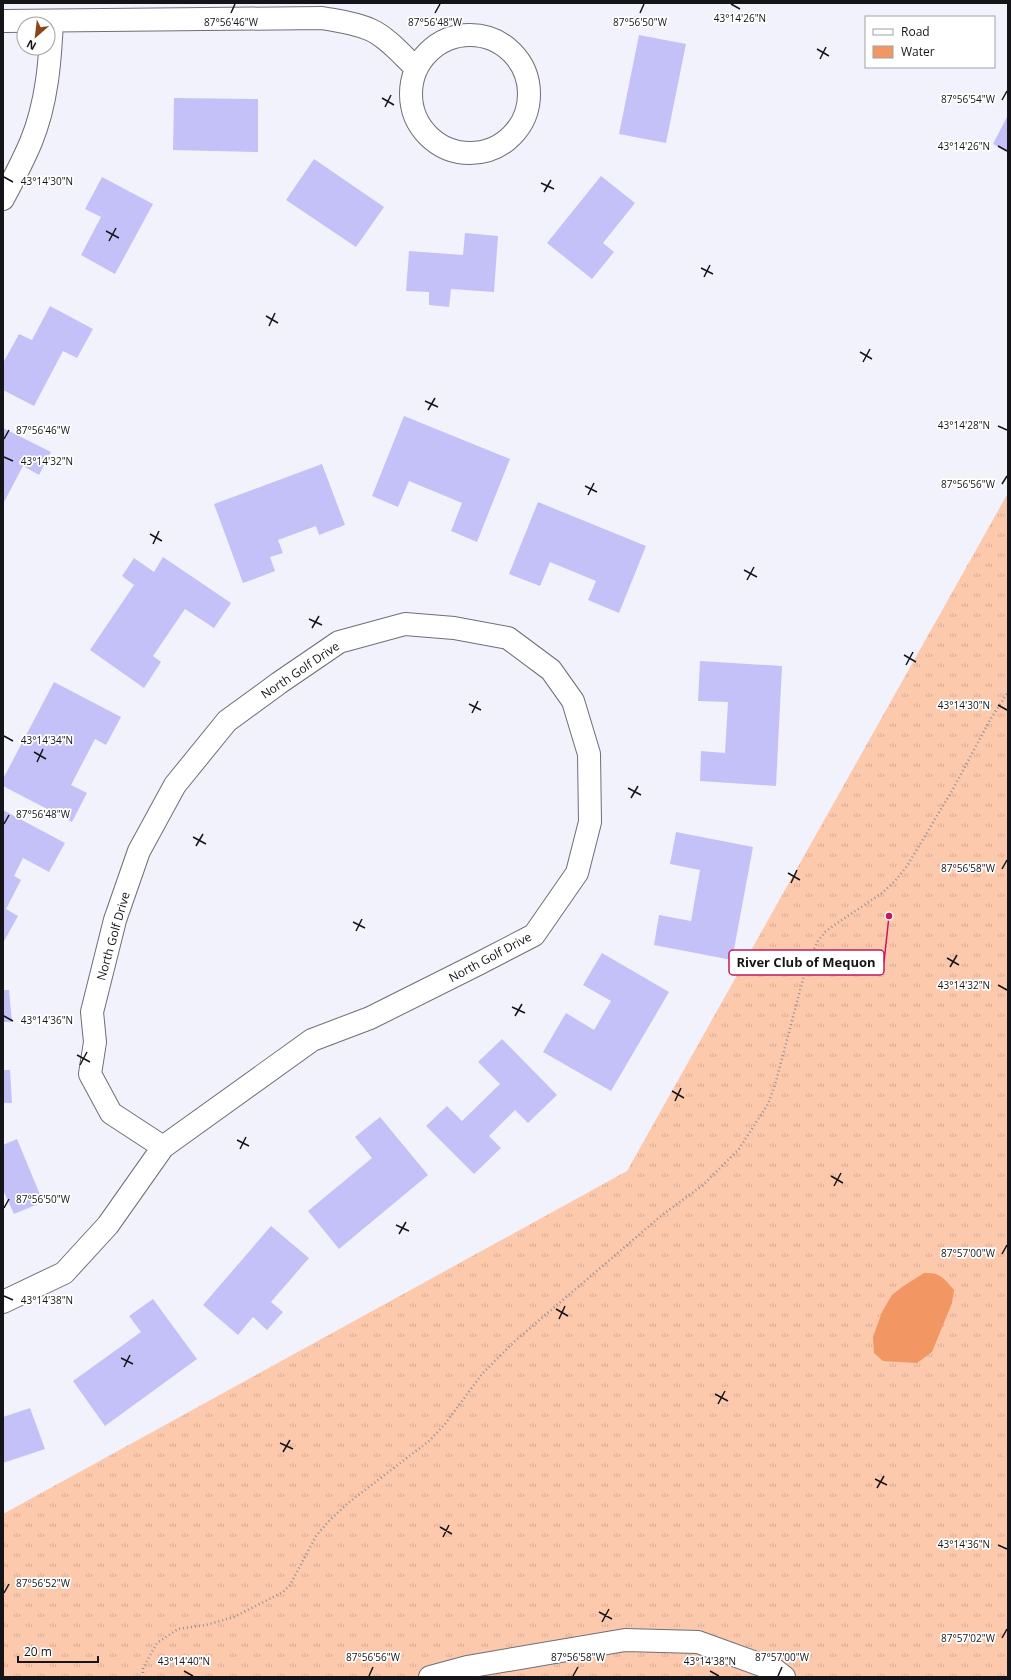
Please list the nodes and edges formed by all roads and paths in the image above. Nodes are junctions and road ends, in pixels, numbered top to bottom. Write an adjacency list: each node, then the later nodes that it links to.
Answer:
1 (3, 21): 2 (street)
2 (16, 21)
3 (56, 21): 5 (street)
4 (50, 56): 6 (street)
5 (416, 68): 5 (street)
6 (3, 199)
7 (1008, 692): 10 (path)
8 (163, 1147): 8 (street, North Golf Drive); 9 (street, North Golf Drive)
9 (3, 1302)
10 (143, 1677)
11 (430, 1677): 12 (street)
12 (784, 1677)

